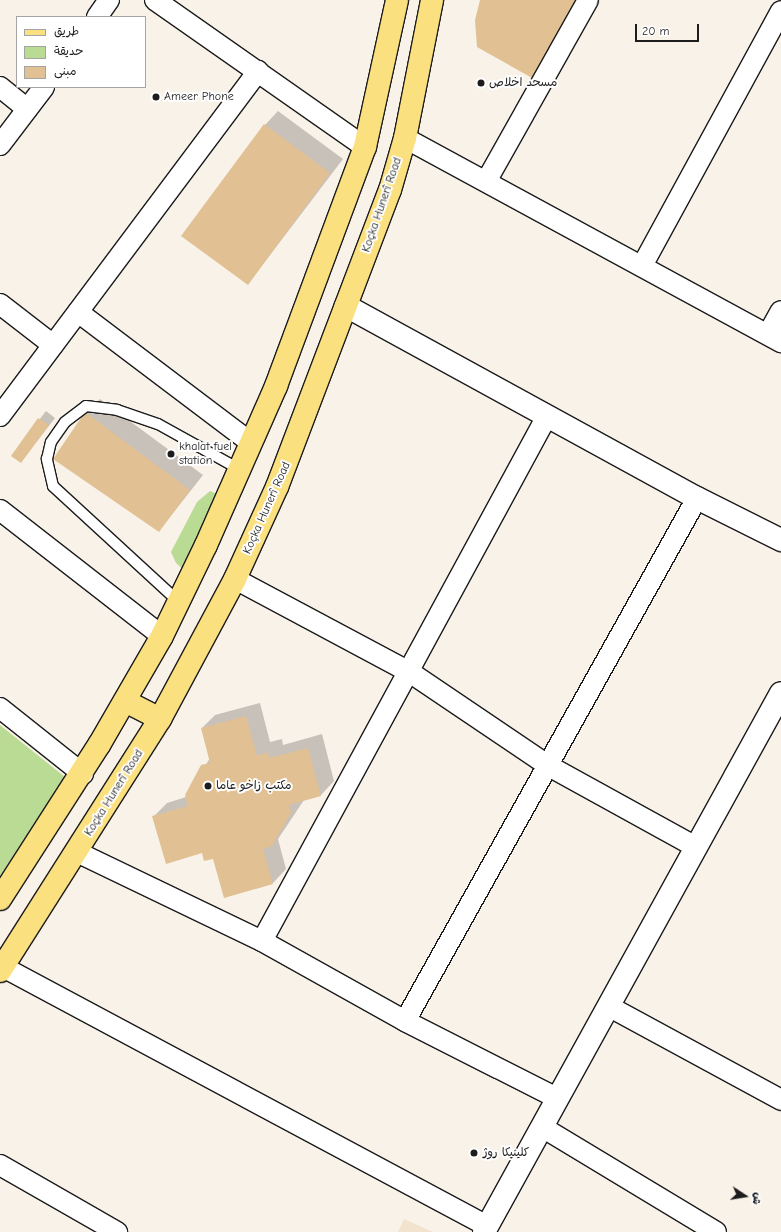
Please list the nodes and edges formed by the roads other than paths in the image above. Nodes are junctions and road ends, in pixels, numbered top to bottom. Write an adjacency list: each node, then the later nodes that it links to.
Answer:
1 (110, 0): 7 (street)
2 (155, 0): 8 (street)
3 (397, 0): 14 (main road)
4 (432, 0): 12 (main road, Koçka Hunerî Road)
5 (588, 0): 15 (street)
6 (781, 11): 16 (street)
7 (98, 16)
8 (258, 72): 14 (street); 20 (street)
9 (0, 87): 11 (street)
10 (43, 88): 11 (street)
11 (27, 110): 13 (street)
12 (405, 138): 15 (street); 18 (main road, Koçka Hunerî Road)
13 (0, 144)
14 (365, 147): 25 (main road)
15 (487, 180): 16 (street)
16 (642, 266): 21 (street)
17 (0, 304): 22 (street)
18 (346, 306): 24 (street); 30 (main road, Koçka Hunerî Road)
19 (781, 310): 21 (street)
20 (78, 312): 22 (street); 25 (street)
21 (774, 338)
22 (53, 345): 23 (street)
23 (0, 416)
24 (547, 416): 27 (street); 33 (street)
25 (251, 443): 26 (main road)
26 (239, 469): 31 (main road); 31 (lane)
27 (697, 498): 29 (street); 38 (street)
28 (0, 510): 32 (street)
29 (781, 540)
30 (235, 579): 33 (street); 37 (main road, Koçka Hunerî Road)
31 (179, 602): 32 (main road)
32 (162, 636): 35 (main road)
33 (410, 673): 38 (street); 43 (street)
34 (781, 693): 40 (street)
35 (125, 700): 37 (main road); 39 (main road)
36 (0, 708): 39 (street)
37 (160, 719): 41 (main road, Koçka Hunerî Road)
38 (549, 766): 40 (street); 46 (street)
39 (83, 774): 42 (main road)
40 (694, 846): 45 (street)
41 (77, 852): 43 (street); 44 (main road, Koçka Hunerî Road)
42 (0, 899)
43 (262, 941): 46 (street)
44 (1, 969): 51 (street)
45 (610, 1007): 47 (street); 48 (street)
46 (405, 1021): 48 (street)
47 (778, 1092)
48 (557, 1098): 49 (street)
49 (542, 1127): 51 (street); 52 (street)
50 (0, 1165): 53 (street)
51 (485, 1229)
52 (704, 1229)
53 (117, 1232)

